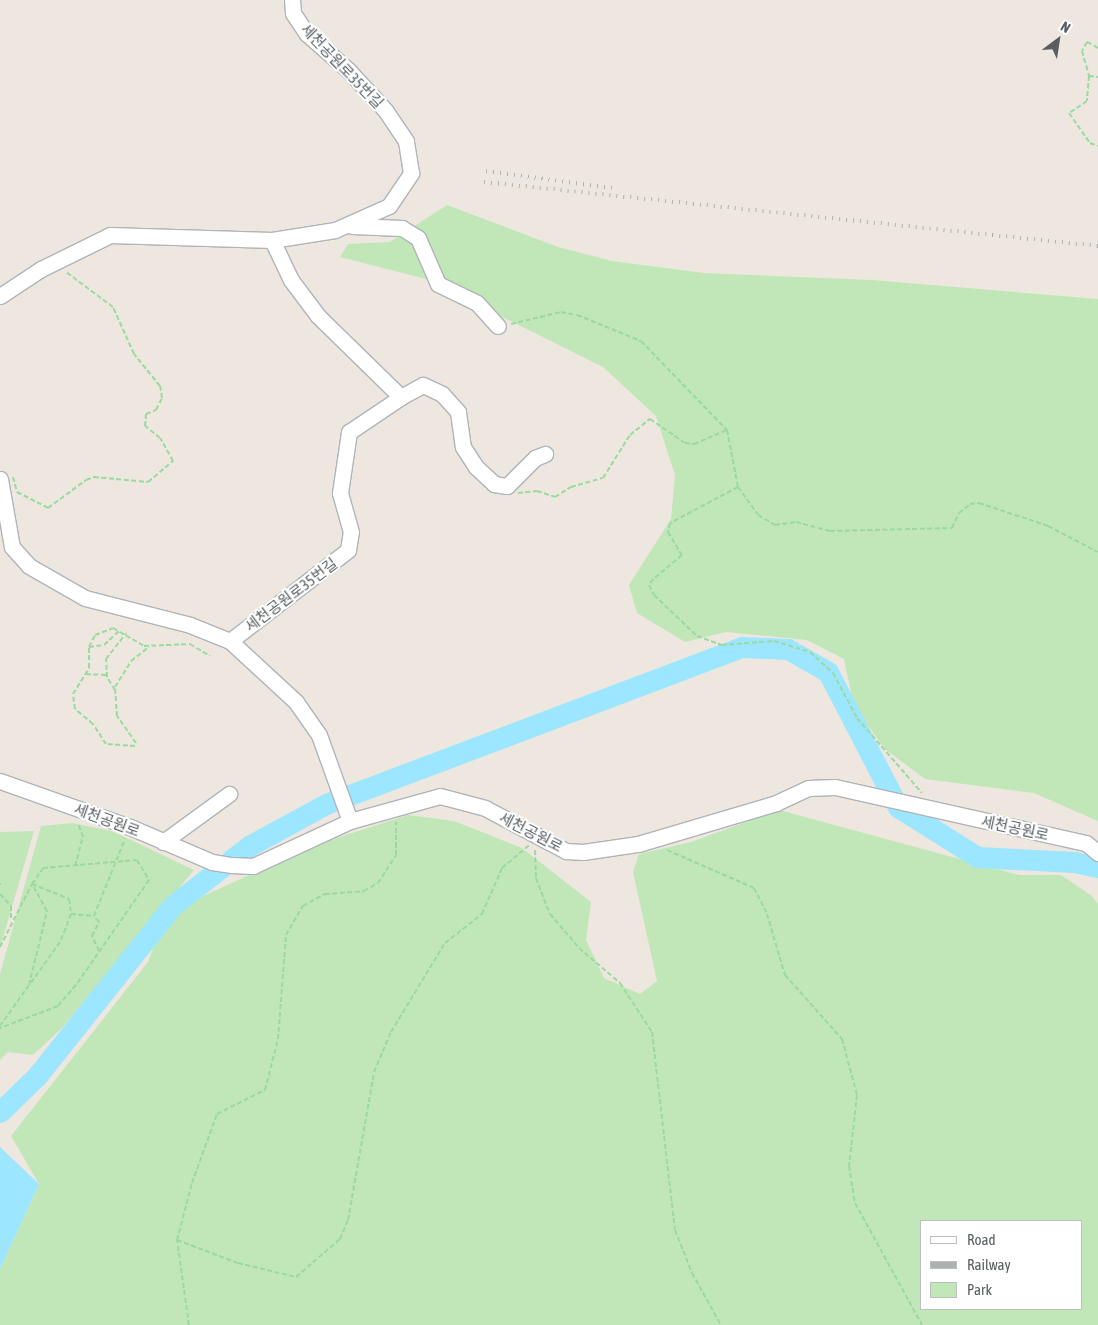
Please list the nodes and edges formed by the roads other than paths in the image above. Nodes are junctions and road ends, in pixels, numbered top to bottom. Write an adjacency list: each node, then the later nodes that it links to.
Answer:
1 (292, 0): 2 (street, 세천공원로35번길)
2 (348, 226): 3 (street, 세천공원로35번길); 5 (street)
3 (272, 240): 4 (street, 세천공원로35번길); 6 (street)
4 (0, 296)
5 (498, 326)
6 (401, 397): 7 (street, 세천공원로35번길); 9 (street, 세천공원로35번길)
7 (545, 454)
8 (4, 477): 9 (street, 세천공원로35번길)
9 (230, 641): 12 (street, 세천공원로35번길)
10 (0, 781): 13 (street, 세천공원로)
11 (229, 794): 13 (street)
12 (349, 817): 13 (street, 세천공원로); 14 (street, 세천공원로)
13 (163, 842)
14 (1098, 852)

